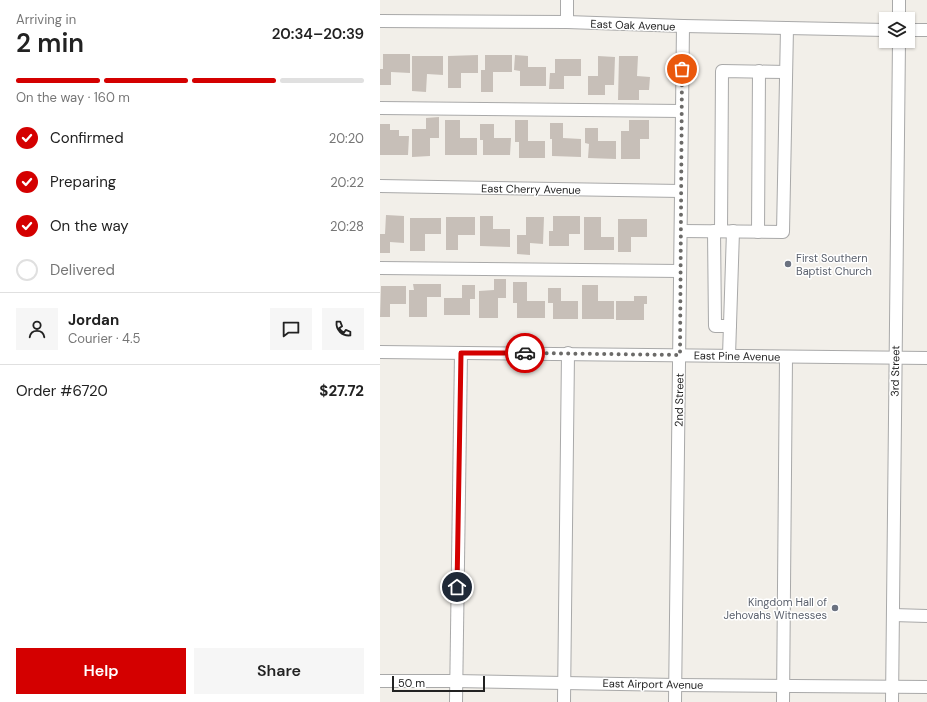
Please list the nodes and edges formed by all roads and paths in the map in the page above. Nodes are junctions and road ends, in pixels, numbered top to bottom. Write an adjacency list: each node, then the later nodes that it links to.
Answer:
1 (567, 0): 5 (street)
2 (899, 0): 3 (street)
3 (899, 12)
4 (380, 21): 5 (street, East Oak Avenue)
5 (567, 22): 6 (street, East Oak Avenue)
6 (683, 26): 7 (street, East Oak Avenue); 15 (street, 2nd Street)
7 (787, 28): 8 (street, East Oak Avenue); 13 (street)
8 (879, 30)
9 (915, 30): 10 (street)
10 (927, 30)
11 (898, 48): 31 (street, 3rd Street)
12 (760, 72): 13 (street); 19 (street); 21 (street)
13 (786, 72): 21 (street)
14 (380, 108): 15 (street)
15 (682, 111): 17 (street, 2nd Street)
16 (380, 186): 17 (street, East Cherry Avenue)
17 (681, 191): 18 (street, 2nd Street)
18 (681, 231): 19 (street); 23 (street, 2nd Street)
19 (717, 231): 20 (street); 24 (street)
20 (733, 231): 21 (street); 24 (street)
21 (758, 232)
22 (380, 268): 23 (street)
23 (680, 271): 28 (street, 2nd Street)
24 (730, 326): 29 (street)
25 (380, 352): 26 (street, East Pine Avenue)
26 (461, 353): 27 (street, East Pine Avenue); 36 (street)
27 (568, 353): 28 (street, East Pine Avenue); 37 (street)
28 (680, 355): 29 (street, East Pine Avenue); 38 (street, 2nd Street)
29 (729, 356): 30 (street, East Pine Avenue)
30 (786, 357): 31 (street, East Pine Avenue); 39 (street)
31 (895, 358): 32 (street, East Pine Avenue); 33 (street, 3rd Street)
32 (927, 358)
33 (892, 615): 34 (street); 40 (street, 3rd Street)
34 (927, 616)
35 (380, 681): 36 (street, East Airport Avenue)
36 (456, 681): 37 (street, East Airport Avenue); 42 (street)
37 (564, 682): 38 (street, East Airport Avenue); 43 (street)
38 (676, 685): 39 (street, East Airport Avenue); 44 (street, 2nd Street)
39 (783, 685): 40 (street, East Airport Avenue); 45 (street)
40 (892, 687): 41 (street, East Airport Avenue); 46 (street, 3rd Street)
41 (927, 687)
42 (456, 702)
43 (564, 702)
44 (676, 702)
45 (783, 702)
46 (892, 702)

